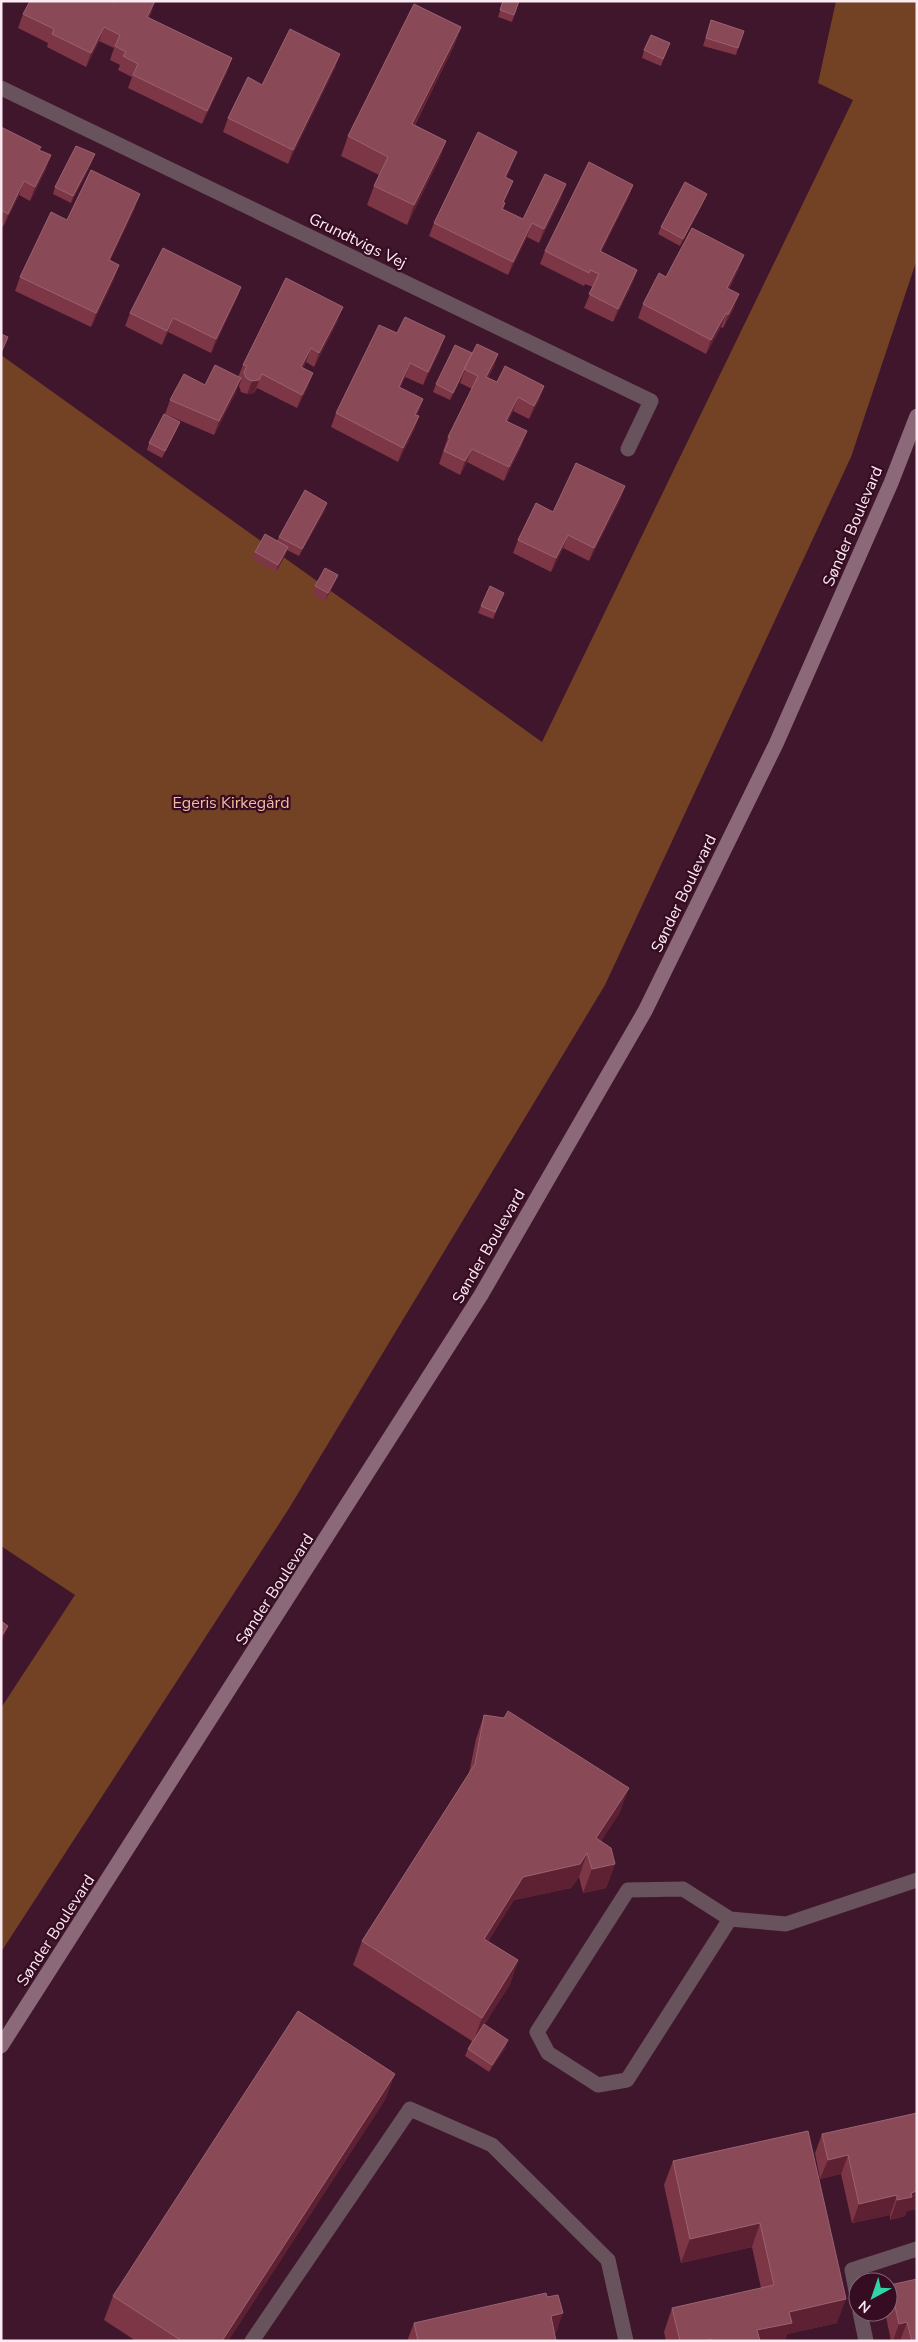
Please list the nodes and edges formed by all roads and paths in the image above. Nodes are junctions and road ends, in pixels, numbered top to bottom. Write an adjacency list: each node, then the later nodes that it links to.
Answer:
1 (1, 88): 3 (street, Grundtvigs Vej)
2 (917, 416): 6 (street, Sønder Boulevard)
3 (628, 449)
4 (917, 1880): 5 (street)
5 (730, 1919): 5 (street)
6 (1, 2046)
7 (917, 2249): 8 (street)
8 (852, 2272)
9 (862, 2322): 12 (street)
10 (252, 2341): 11 (street)
11 (626, 2341)
12 (866, 2341)

